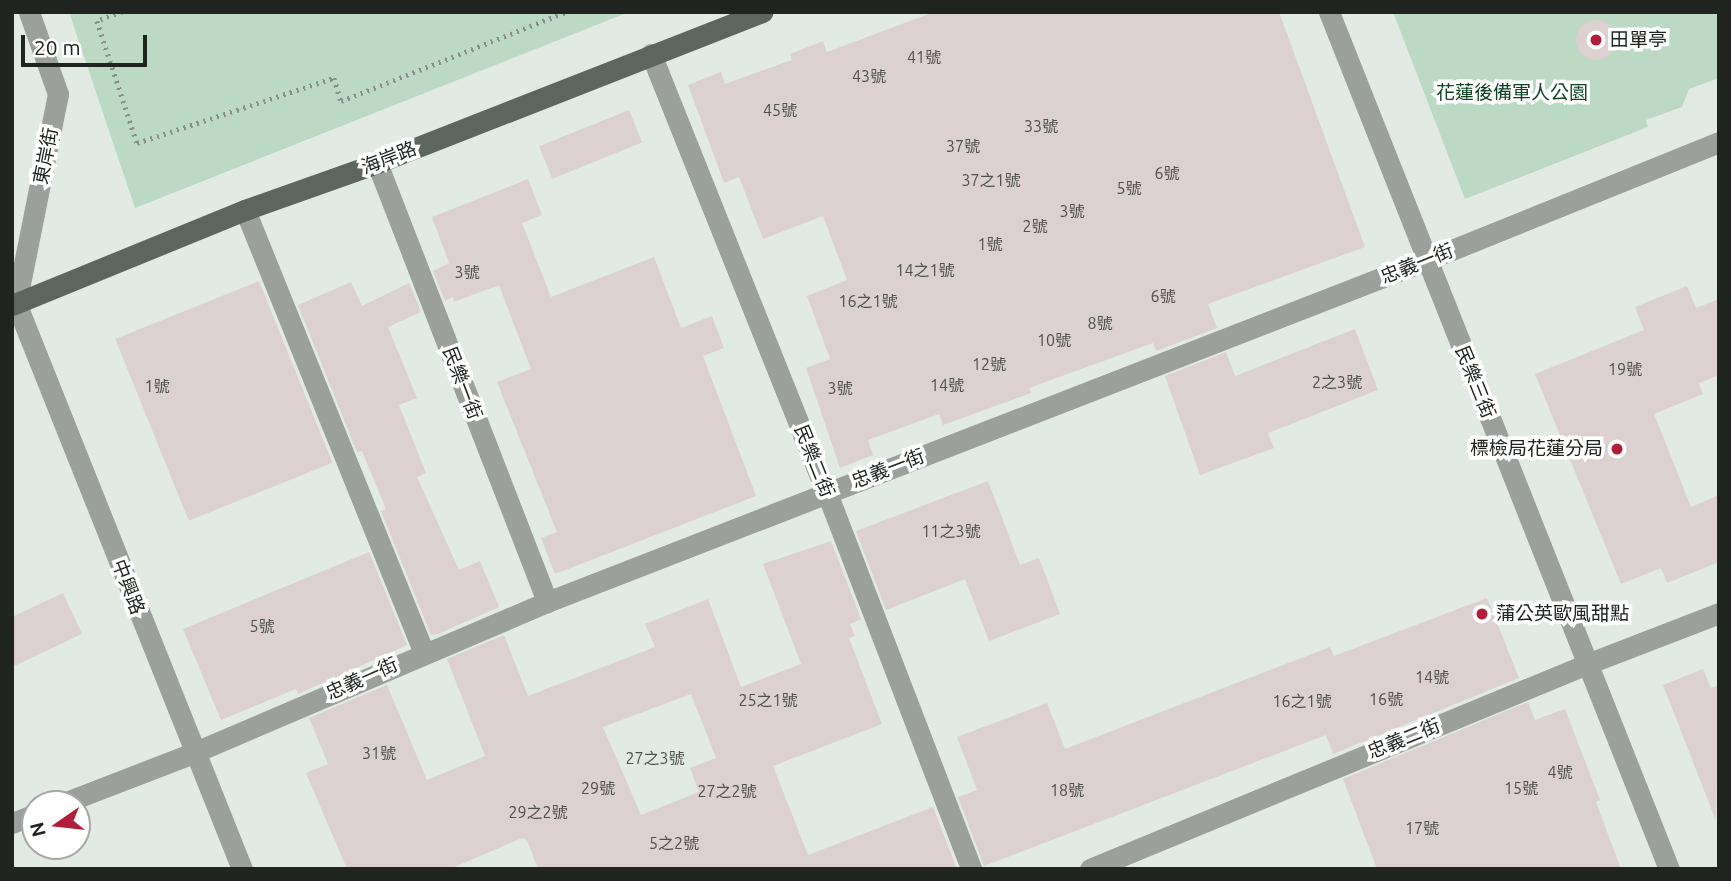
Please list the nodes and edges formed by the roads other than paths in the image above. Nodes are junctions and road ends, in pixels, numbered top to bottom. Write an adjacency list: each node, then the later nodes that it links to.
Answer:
1 (29, 12): 9 (street, 東岸街)
2 (762, 12): 4 (main road, 海岸路)
3 (1329, 12): 8 (street, 民樂三街)
4 (651, 54): 6 (main road, 海岸路); 10 (street, 民樂二街)
5 (1719, 142): 8 (street, 忠義一街)
6 (377, 163): 7 (main road, 海岸路); 11 (street, 民樂一街)
7 (245, 210): 9 (main road, 海岸路); 13 (street)
8 (1427, 260): 10 (street, 忠義一街); 14 (street, 民樂三街)
9 (14, 301): 15 (street, 中興路)
10 (827, 493): 11 (street, 忠義一街); 18 (street, 民樂二街)
11 (547, 602): 13 (street, 忠義一街)
12 (1719, 613): 14 (street, 忠義二街)
13 (424, 652): 15 (street, 忠義一街)
14 (1587, 664): 19 (street, 忠義二街); 20 (street, 民樂三街)
15 (193, 753): 16 (street, 忠義一街); 17 (street, 中興路)
16 (91, 792)
17 (242, 869)
18 (971, 869)
19 (1090, 869)
20 (1669, 869)

